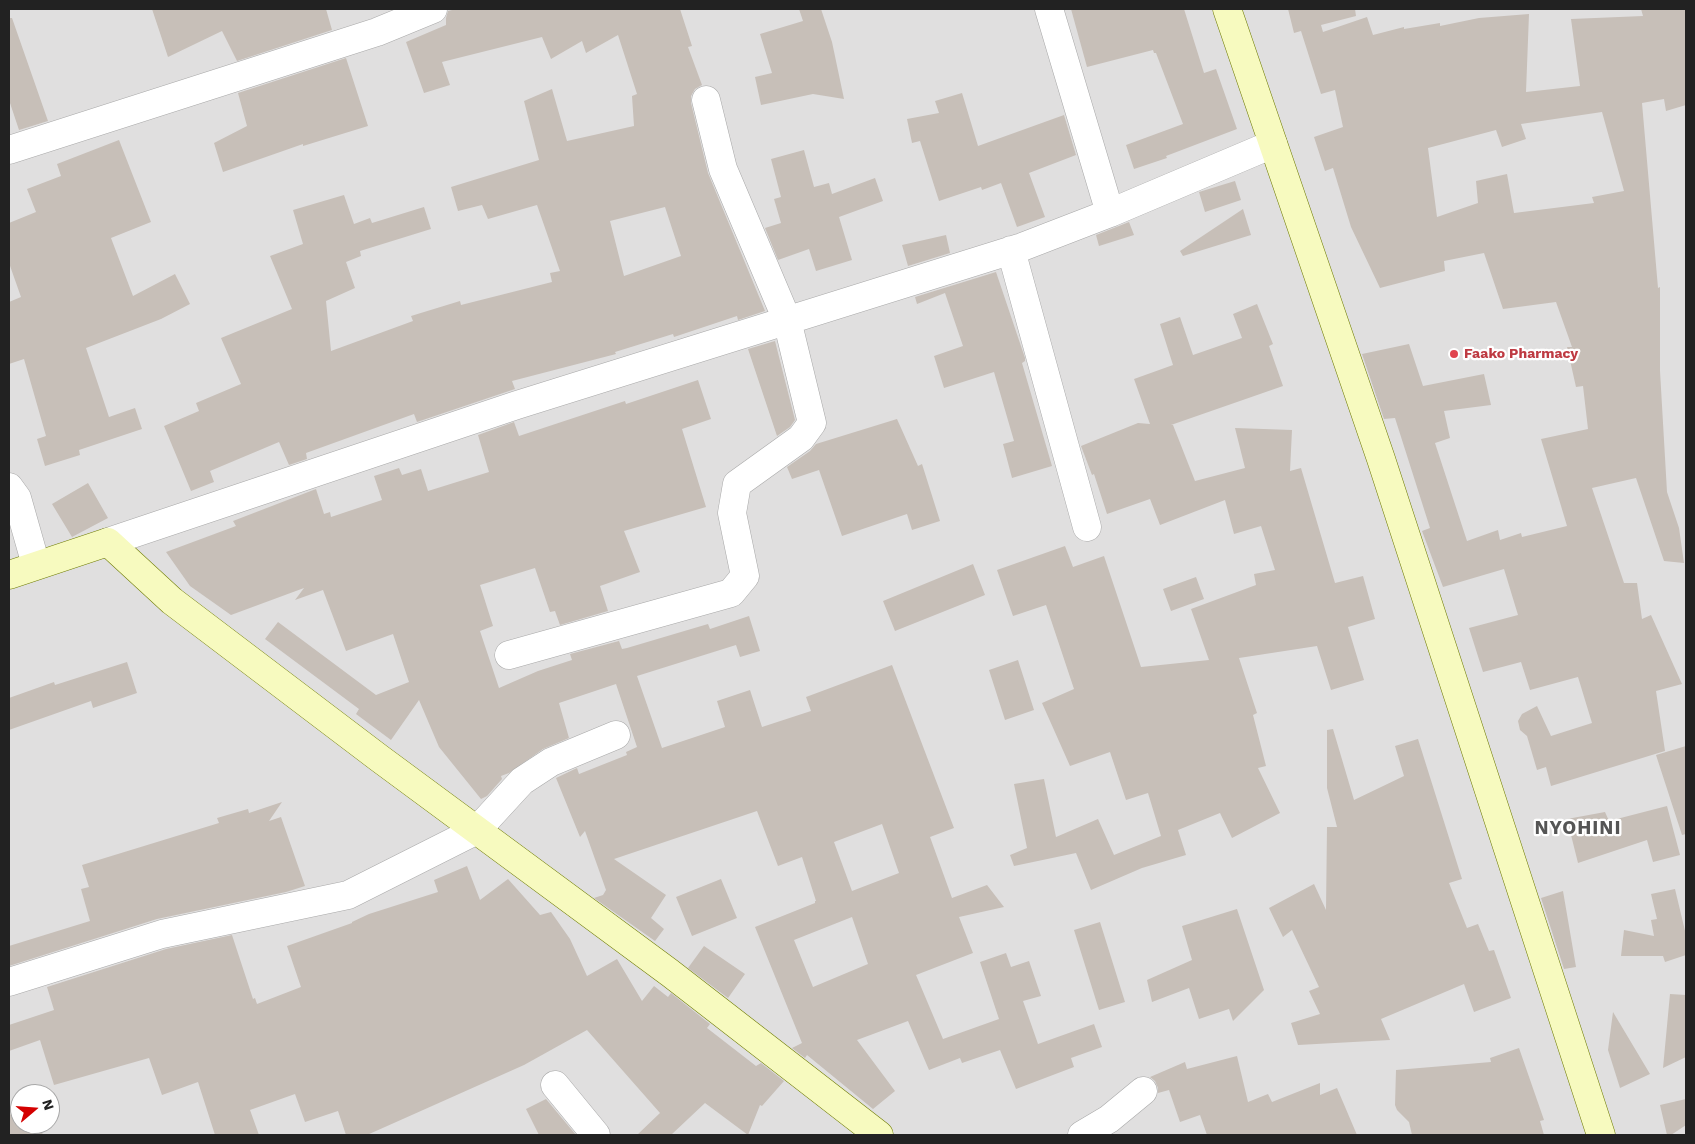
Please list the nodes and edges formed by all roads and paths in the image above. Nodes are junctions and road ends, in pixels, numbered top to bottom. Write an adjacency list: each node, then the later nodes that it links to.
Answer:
1 (433, 9): 6 (street)
2 (1049, 9): 7 (street)
3 (1227, 9): 5 (main road)
4 (706, 100): 9 (street)
5 (1273, 144): 7 (street); 24 (main road)
6 (9, 150)
7 (1110, 213): 8 (street)
8 (1011, 250): 9 (street); 11 (street)
9 (786, 320): 12 (street); 15 (street)
10 (9, 487): 13 (street)
11 (1087, 527)
12 (108, 542): 13 (main road); 17 (main road)
13 (36, 565): 14 (main road)
14 (9, 575)
15 (509, 655)
16 (616, 734): 17 (street)
17 (477, 830): 18 (street); 22 (main road)
18 (9, 982)
19 (555, 1085): 21 (street)
20 (1143, 1091): 23 (street)
21 (596, 1135)
22 (878, 1135)
23 (1082, 1135)
24 (1601, 1135)

